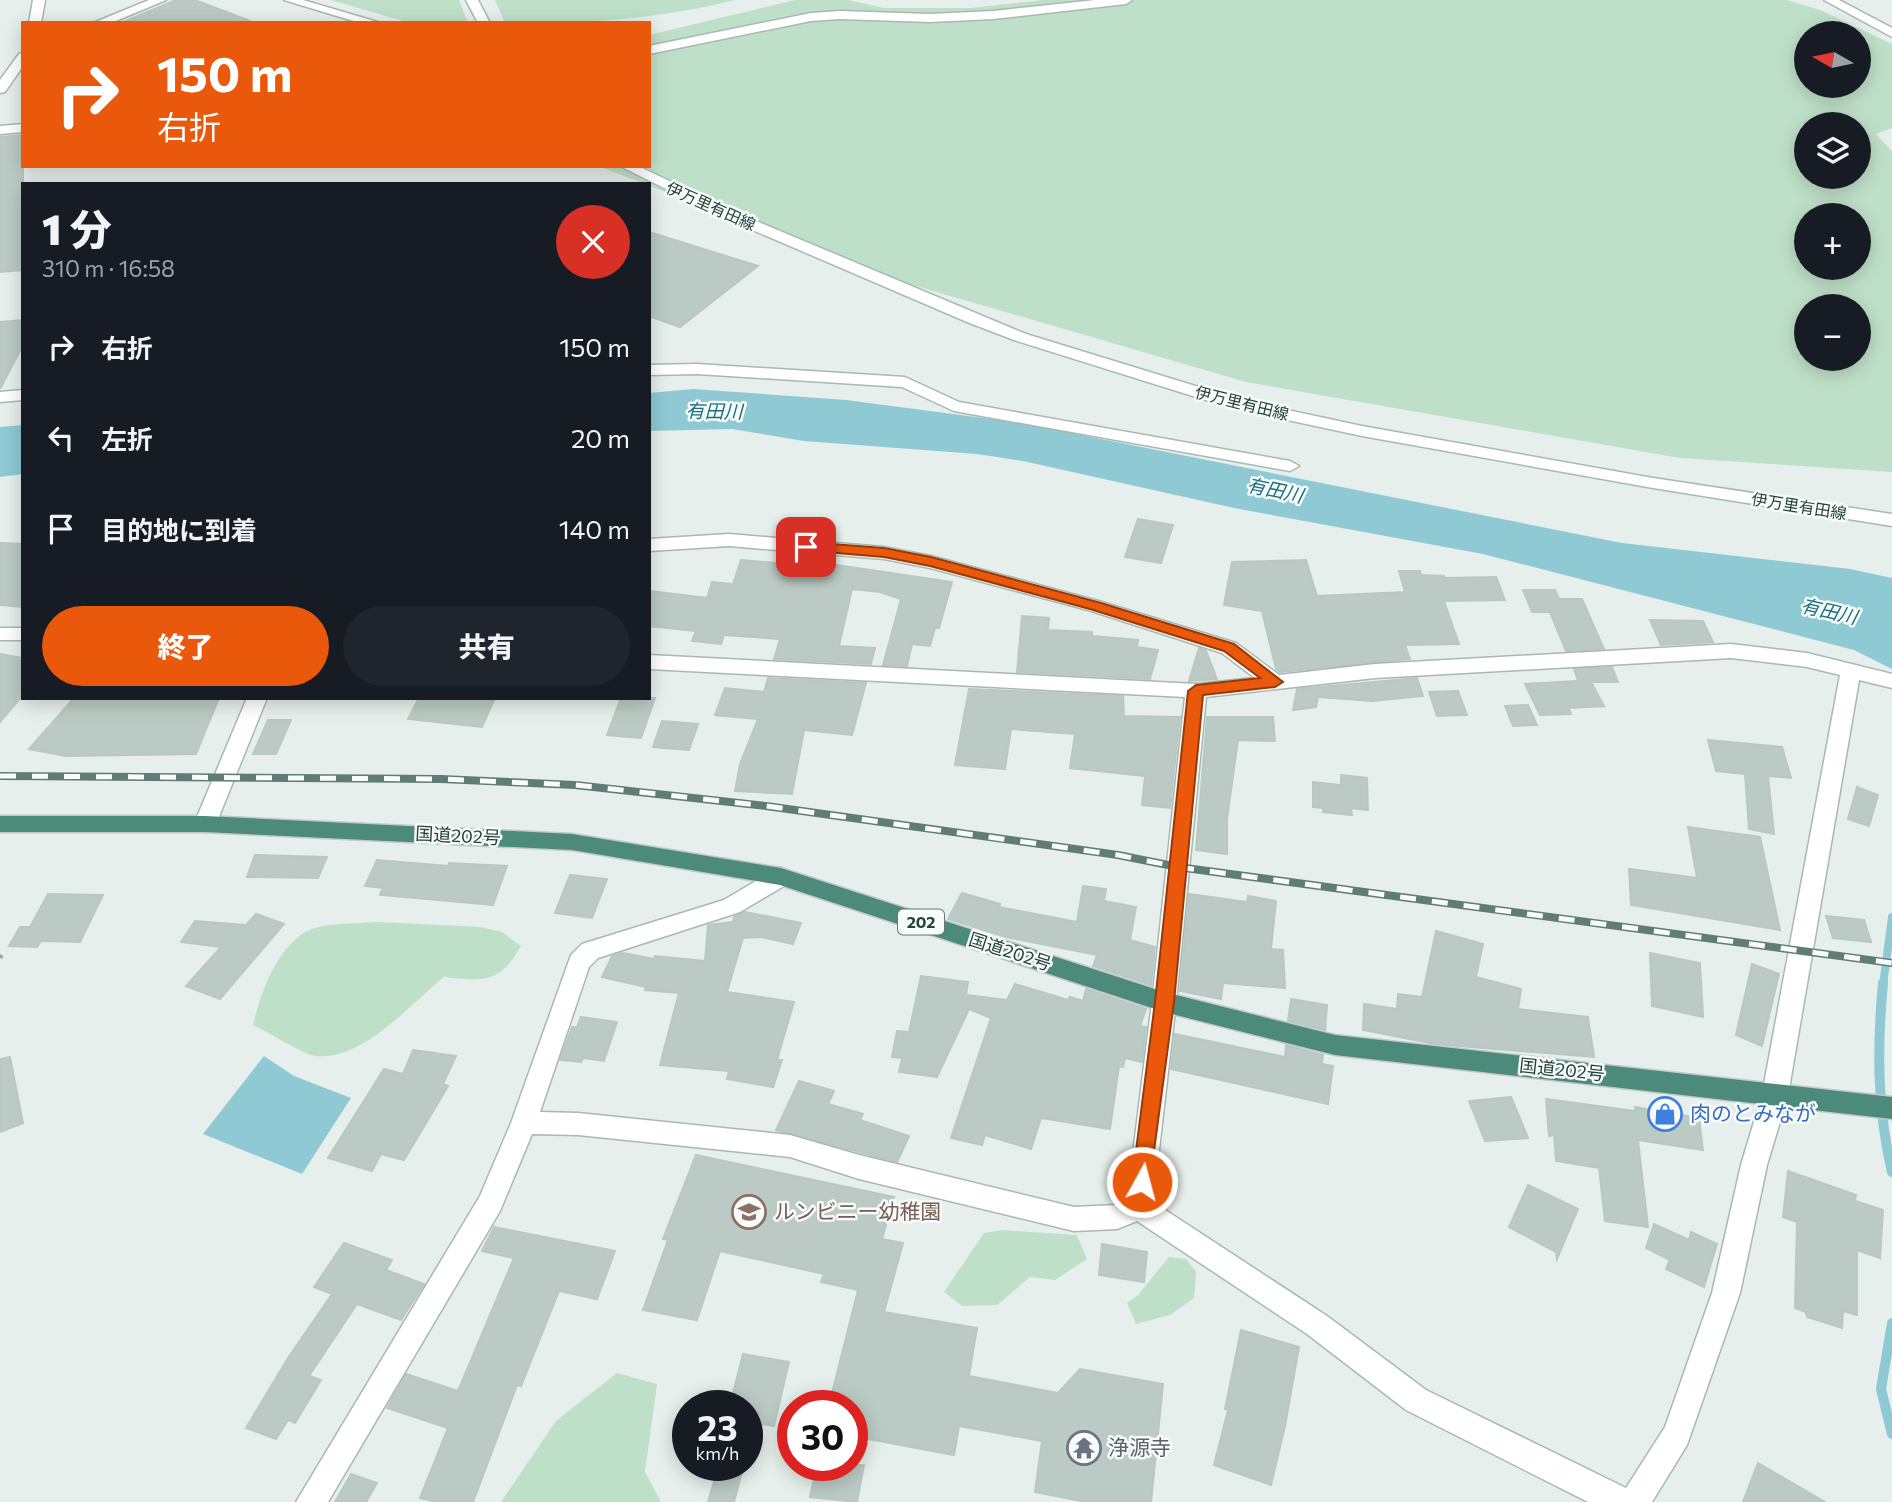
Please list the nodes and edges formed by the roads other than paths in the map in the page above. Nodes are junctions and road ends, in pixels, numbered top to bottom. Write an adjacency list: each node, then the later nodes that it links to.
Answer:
1 (39, 0): 7 (street)
2 (160, 0): 8 (street)
3 (290, 0): 9 (street)
4 (472, 0): 10 (street)
5 (1126, 0): 12 (street)
6 (1830, 0): 11 (street)
7 (35, 21)
8 (104, 21)
9 (369, 21)
10 (483, 21)
11 (1892, 33)
12 (651, 50)
13 (21, 60): 14 (street)
14 (0, 89)
15 (21, 128): 16 (street)
16 (0, 130)
17 (631, 168): 22 (street, 伊万里有田線)
18 (651, 370): 21 (street)
19 (21, 395): 20 (street)
20 (0, 397)
21 (1290, 466)
22 (1892, 520)
23 (651, 545): 27 (street)
24 (651, 662): 28 (street)
25 (1851, 669): 26 (street); 27 (street); 34 (street)
26 (1892, 681)
27 (1275, 682): 28 (street)
28 (1196, 691): 33 (street)
29 (256, 700): 31 (street)
30 (0, 824): 31 (highway, 国道202号 / 202)
31 (205, 824): 32 (highway, 国道202号 / 202)
32 (781, 877): 33 (highway, 国道202号 / 202); 36 (street)
33 (1164, 1002): 34 (highway, 国道202号 / 202); 37 (street)
34 (1775, 1095): 35 (highway, 国道202号 / 202); 40 (street)
35 (1890, 1108)
36 (524, 1123): 37 (street); 38 (street)
37 (1139, 1208): 39 (street)
38 (311, 1502)
39 (1623, 1502)
40 (1634, 1502)

